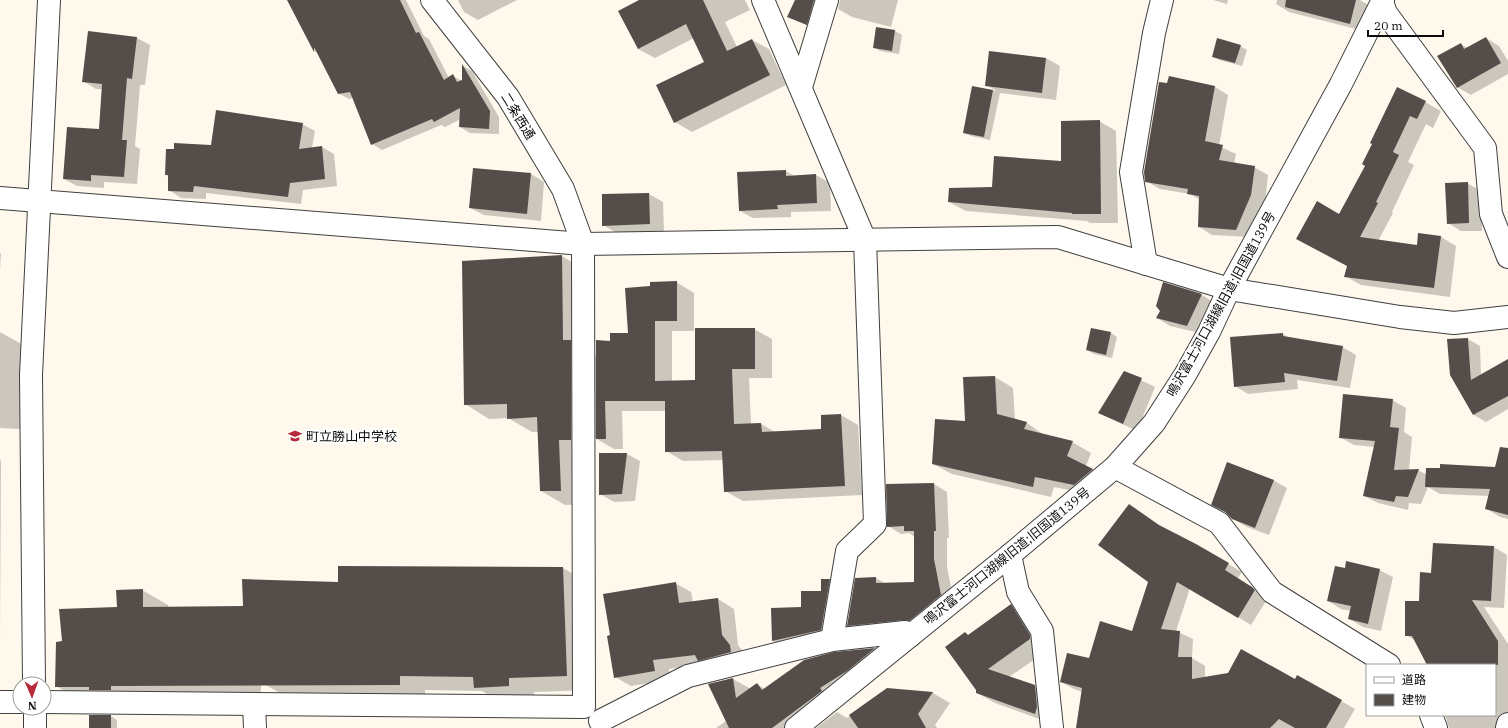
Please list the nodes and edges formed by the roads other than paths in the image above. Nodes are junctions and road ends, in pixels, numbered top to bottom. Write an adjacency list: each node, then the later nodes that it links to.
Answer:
1 (49, 0): 9 (street)
2 (432, 0): 11 (street, 二条西通)
3 (763, 0): 7 (street)
4 (827, 0): 7 (street)
5 (1162, 0): 13 (street)
6 (1383, 1): 12 (street); 14 (street, 鳴沢富士河口湖線旧道;旧国道139号)
7 (801, 87): 10 (street)
8 (0, 198): 9 (street)
9 (40, 200): 11 (street); 21 (street)
10 (865, 240): 11 (street); 13 (street); 19 (street)
11 (583, 244): 28 (street, 二条西通)
12 (1508, 257)
13 (1146, 264): 14 (street)
14 (1229, 289): 15 (street); 16 (street, 鳴沢富士河口湖線旧道;旧国道139号)
15 (1508, 317)
16 (1115, 467): 17 (street, 鳴沢富士河口湖線旧道;旧国道139号); 20 (street)
17 (1010, 555): 18 (street, 鳴沢富士河口湖線旧道;旧国道139号); 33 (street)
18 (910, 636): 19 (street); 32 (street, 鳴沢富士河口湖線旧道;旧国道139号)
19 (832, 640): 28 (street)
20 (1388, 664)
21 (34, 676)
22 (0, 702): 23 (street)
23 (12, 702)
24 (52, 702): 25 (street)
25 (254, 704): 28 (street); 31 (street)
26 (34, 716): 30 (street)
27 (1431, 716): 34 (street)
28 (597, 719)
29 (1508, 724): 35 (street)
30 (35, 728)
31 (255, 728)
32 (796, 728)
33 (1052, 728)
34 (1436, 728)
35 (1507, 728)

